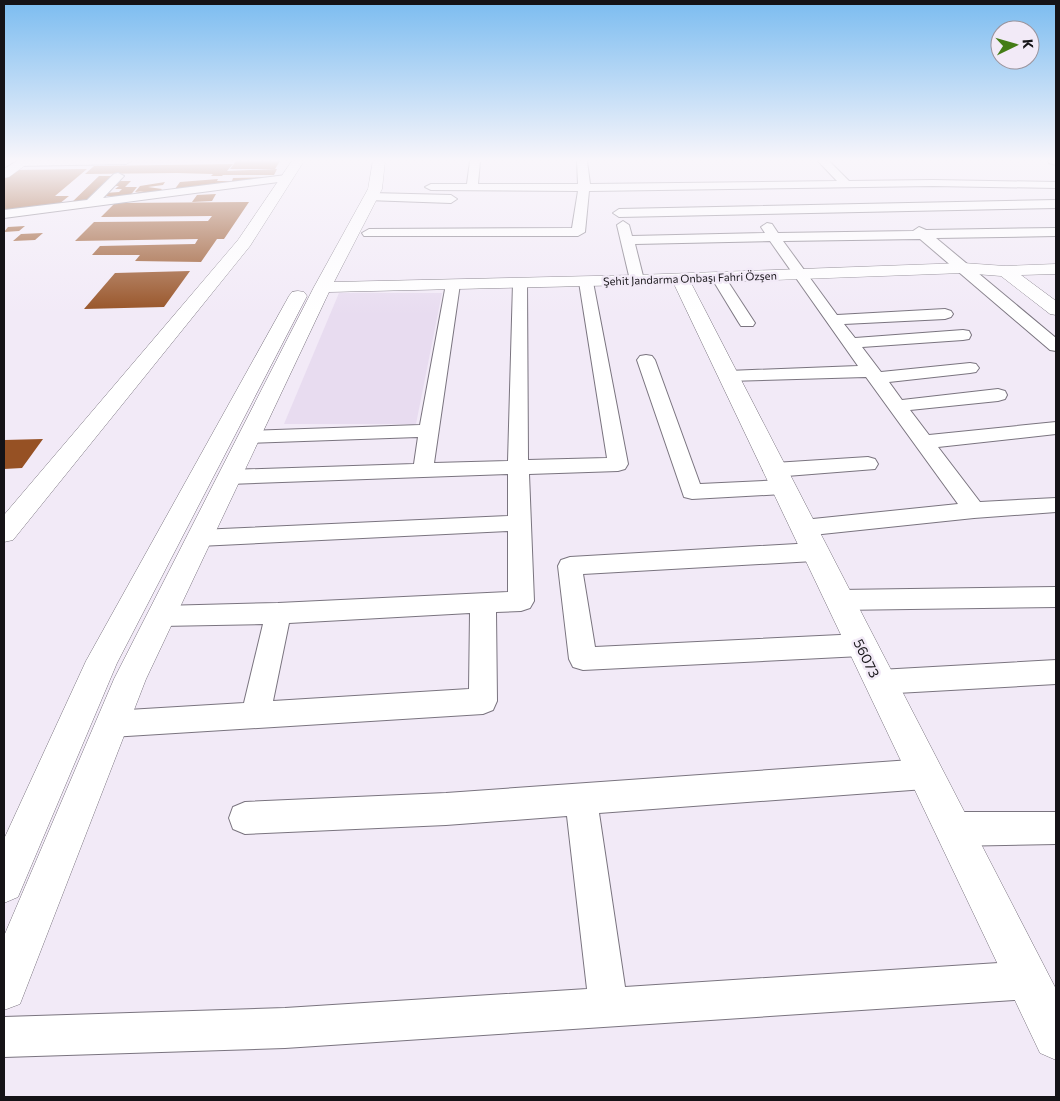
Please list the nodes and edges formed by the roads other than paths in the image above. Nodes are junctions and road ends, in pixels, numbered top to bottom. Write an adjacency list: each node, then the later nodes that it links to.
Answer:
1 (17, 212): 10 (street)
2 (264, 212): 53 (main road)
3 (350, 212): 71 (main road)
4 (367, 212): 12 (main road)
5 (576, 212): 12 (street)
6 (647, 212): 9 (street)
7 (758, 212): 15 (street)
8 (901, 212): 14 (street)
9 (619, 213): 16 (street)
10 (4, 214)
11 (483, 220): 12 (street)
12 (363, 228): 27 (main road)
13 (1056, 232): 14 (street)
14 (923, 234): 15 (street); 17 (street)
15 (774, 237): 16 (street); 20 (street)
16 (627, 240): 23 (street)
17 (963, 268): 19 (main road, Şehit Jandarma Onbaşı Fahri Özşen); 20 (main road, Şehit Jandarma Onbaşı Fahri Özşen); 34 (street)
18 (1056, 269): 19 (main road, Şehit Jandarma Onbaşı Fahri Özşen)
19 (1005, 271): 28 (main road)
20 (798, 273): 21 (main road, Şehit Jandarma Onbaşı Fahri Özşen); 30 (street)
21 (718, 277): 22 (main road, Şehit Jandarma Onbaşı Fahri Özşen); 31 (street)
22 (680, 278): 23 (main road, Şehit Jandarma Onbaşı Fahri Özşen); 38 (main road, 56073)
23 (638, 280): 24 (main road, Şehit Jandarma Onbaşı Fahri Özşen)
24 (586, 282): 25 (main road, Şehit Jandarma Onbaşı Fahri Özşen); 46 (street)
25 (520, 283): 26 (main road, Şehit Jandarma Onbaşı Fahri Özşen); 46 (street)
26 (453, 284): 27 (main road, Şehit Jandarma Onbaşı Fahri Özşen); 42 (street)
27 (323, 287): 43 (main road)
28 (1056, 310)
29 (945, 314): 30 (street)
30 (833, 320): 33 (street)
31 (747, 323)
32 (963, 335): 33 (street)
33 (850, 343): 37 (street)
34 (1056, 346)
35 (646, 360): 49 (street)
36 (970, 368): 37 (street)
37 (873, 374): 38 (street); 40 (street)
38 (728, 376): 49 (main road, 56073)
39 (998, 395): 40 (street)
40 (896, 406): 44 (street)
41 (1056, 428): 44 (street)
42 (429, 431): 43 (street); 47 (street)
43 (249, 437): 48 (main road)
44 (923, 442): 51 (street)
45 (868, 464): 49 (street)
46 (518, 466): 47 (street); 52 (street)
47 (423, 470): 48 (street)
48 (229, 476): 54 (main road)
49 (779, 479): 55 (main road, 56073)
50 (1056, 506): 51 (street)
51 (974, 510): 55 (street)
52 (520, 523): 54 (street); 58 (street)
53 (4, 533)
54 (199, 538): 60 (main road)
55 (809, 540): 57 (main road, 56073); 61 (street)
56 (1056, 597): 57 (street)
57 (839, 600): 61 (main road, 56073)
58 (483, 604): 59 (street); 64 (street)
59 (278, 613): 60 (street); 64 (street)
60 (161, 616): 65 (main road)
61 (861, 645): 63 (main road, 56073)
62 (1056, 672): 63 (street)
63 (879, 682): 66 (main road, 56073)
64 (256, 714): 65 (street)
65 (111, 724): 72 (main road)
66 (925, 774): 67 (street); 70 (main road, 56073)
67 (581, 799): 68 (street); 74 (street)
68 (245, 818)
69 (1056, 828): 70 (street)
70 (952, 829): 73 (main road, 56073)
71 (4, 883)
72 (4, 988)
73 (1041, 995): 74 (street); 75 (main road, 56073)
74 (609, 1008): 76 (street)
75 (1056, 1036)
76 (4, 1037)

